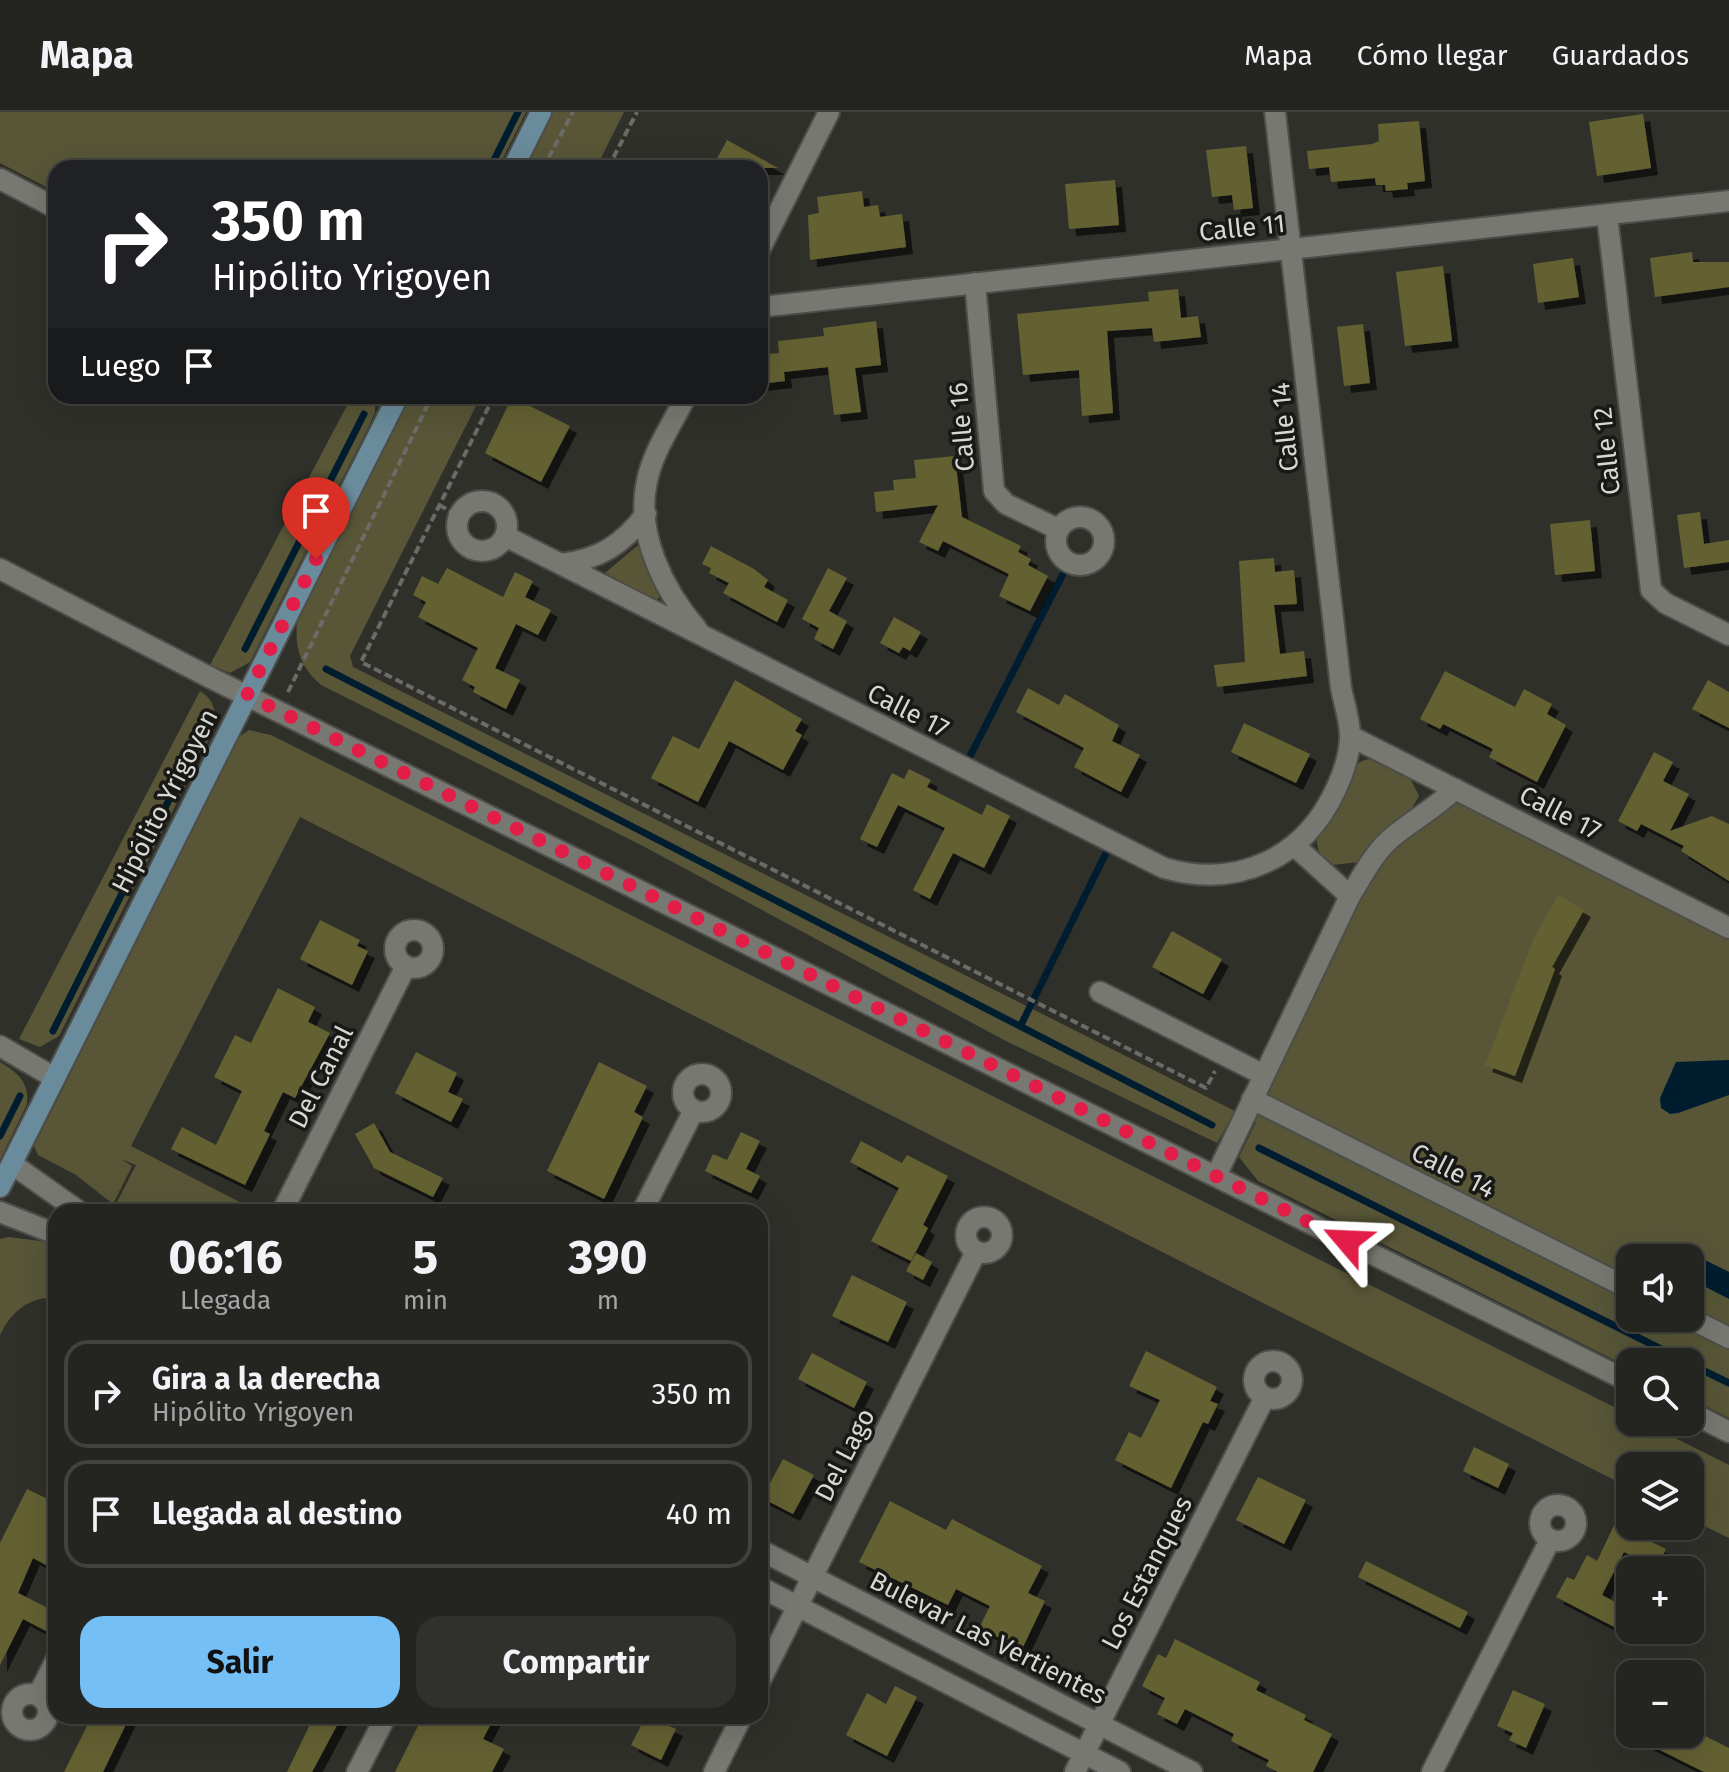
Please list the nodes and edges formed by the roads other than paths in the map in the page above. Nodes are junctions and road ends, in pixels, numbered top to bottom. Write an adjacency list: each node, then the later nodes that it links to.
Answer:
1 (541, 112): 4 (main road)
2 (829, 112): 9 (street)
3 (1275, 112): 10 (street, Calle 14)
4 (517, 160)
5 (0, 179): 7 (street)
6 (1729, 201): 8 (street, Calle 11)
7 (48, 204)
8 (1607, 215): 10 (street, Calle 11); 20 (street, Calle 12)
9 (768, 233)
10 (1291, 249): 11 (street, Calle 11); 23 (street, Calle 14)
11 (975, 283): 12 (street, Calle 11); 16 (street, Calle 16)
12 (768, 306)
13 (394, 404): 22 (main road, Hipólito Yrigoyen)
14 (682, 404): 15 (street)
15 (646, 514): 18 (street); 21 (street)
16 (1058, 529)
17 (505, 536): 17 (street); 18 (street, Calle 17)
18 (561, 564): 21 (street, Calle 17)
19 (0, 569): 22 (street)
20 (1729, 635)
21 (705, 638): 25 (street, Calle 17)
22 (247, 695): 32 (main road, Hipólito Yrigoyen); 36 (street)
23 (1350, 736): 24 (street, Calle 17); 25 (street, Calle 17)
24 (1455, 789): 26 (street); 27 (street, Calle 17)
25 (1296, 847): 26 (street)
26 (1350, 896): 31 (street)
27 (1729, 928)
28 (406, 966): 39 (street, Del Canal)
29 (1100, 992): 31 (street)
30 (0, 1046): 32 (street)
31 (1264, 1075): 33 (street)
32 (55, 1078): 35 (main road, Hipólito Yrigoyen)
33 (1252, 1099): 36 (street); 44 (street, Calle 14)
34 (694, 1110): 40 (street)
35 (12, 1164): 37 (main road, Hipólito Yrigoyen); 38 (street)
36 (1216, 1176): 47 (street)
37 (0, 1187)
38 (69, 1204)
39 (286, 1204)
40 (646, 1204)
41 (0, 1212): 42 (street)
42 (48, 1231)
43 (976, 1252): 53 (street, Del Lago)
44 (1616, 1282)
45 (1704, 1326): 46 (street)
46 (1729, 1338)
47 (1616, 1375)
48 (1265, 1397): 61 (street, Los Estanques)
49 (1704, 1419): 50 (street)
50 (1729, 1432)
51 (1550, 1540): 67 (street)
52 (768, 1554): 53 (street, Bulevar Las Vertientes)
53 (812, 1577): 55 (street, Del Lago); 61 (street, Bulevar Las Vertientes)
54 (768, 1591): 55 (street)
55 (798, 1606): 56 (street, Del Lago); 62 (street)
56 (768, 1665)
57 (48, 1676): 58 (street)
58 (38, 1695)
59 (382, 1724): 63 (street)
60 (738, 1724): 64 (street)
61 (1099, 1724): 62 (street, Los Estanques); 66 (street, Bulevar Las Vertientes)
62 (1080, 1763): 65 (street)
63 (357, 1772)
64 (714, 1772)
65 (1120, 1772)
66 (1192, 1772)
67 (1432, 1772)

